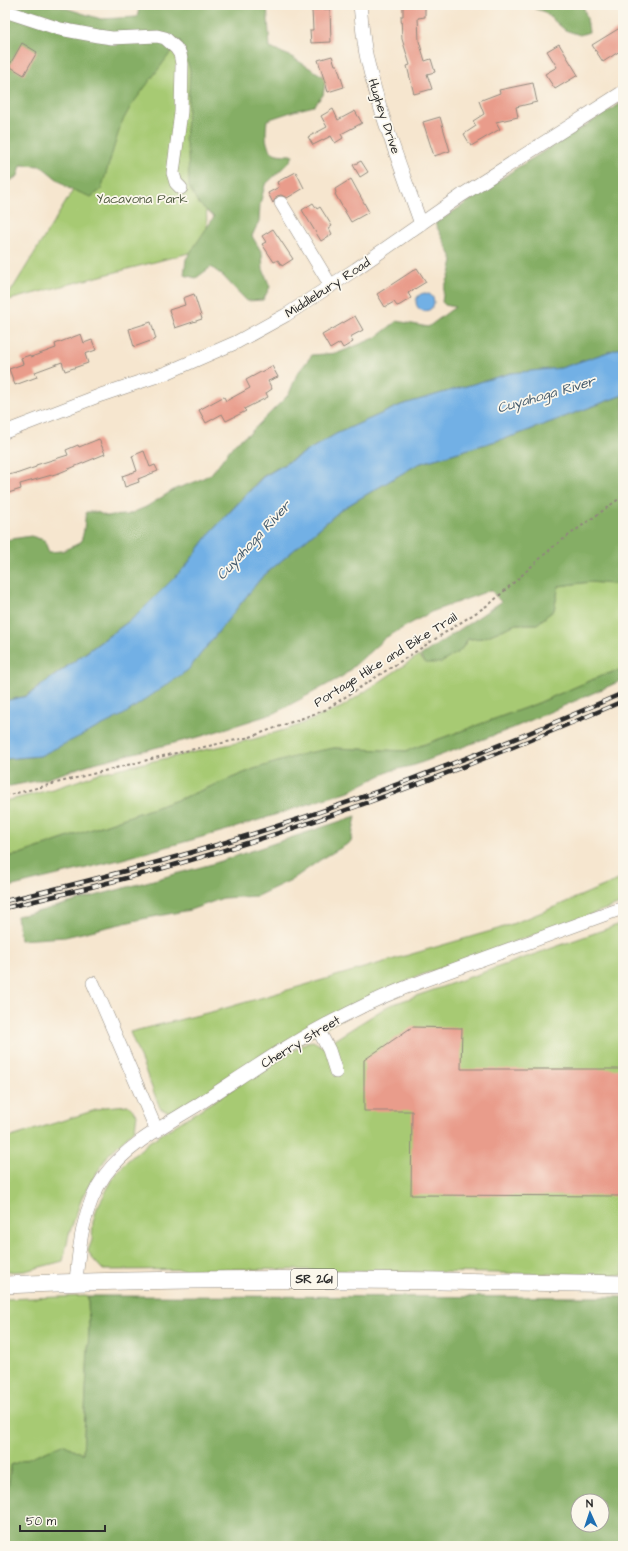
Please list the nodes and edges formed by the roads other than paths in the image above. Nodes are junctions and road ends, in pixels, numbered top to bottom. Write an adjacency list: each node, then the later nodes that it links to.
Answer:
1 (360, 5): 6 (street, Hughey Drive)
2 (5, 11): 4 (street)
3 (623, 92): 6 (street, Middlebury Road)
4 (181, 188)
5 (281, 203): 7 (street)
6 (421, 224): 7 (street, Middlebury Road)
7 (331, 286): 8 (street, Middlebury Road)
8 (5, 432)
9 (623, 908): 11 (street, Cherry Street)
10 (93, 984): 13 (street)
11 (318, 1029): 12 (street); 13 (street, Cherry Street)
12 (336, 1072)
13 (157, 1131): 14 (street, Cherry Street)
14 (76, 1282): 15 (main road, SR 261); 16 (main road, SR 261)
15 (623, 1284)
16 (5, 1285)

